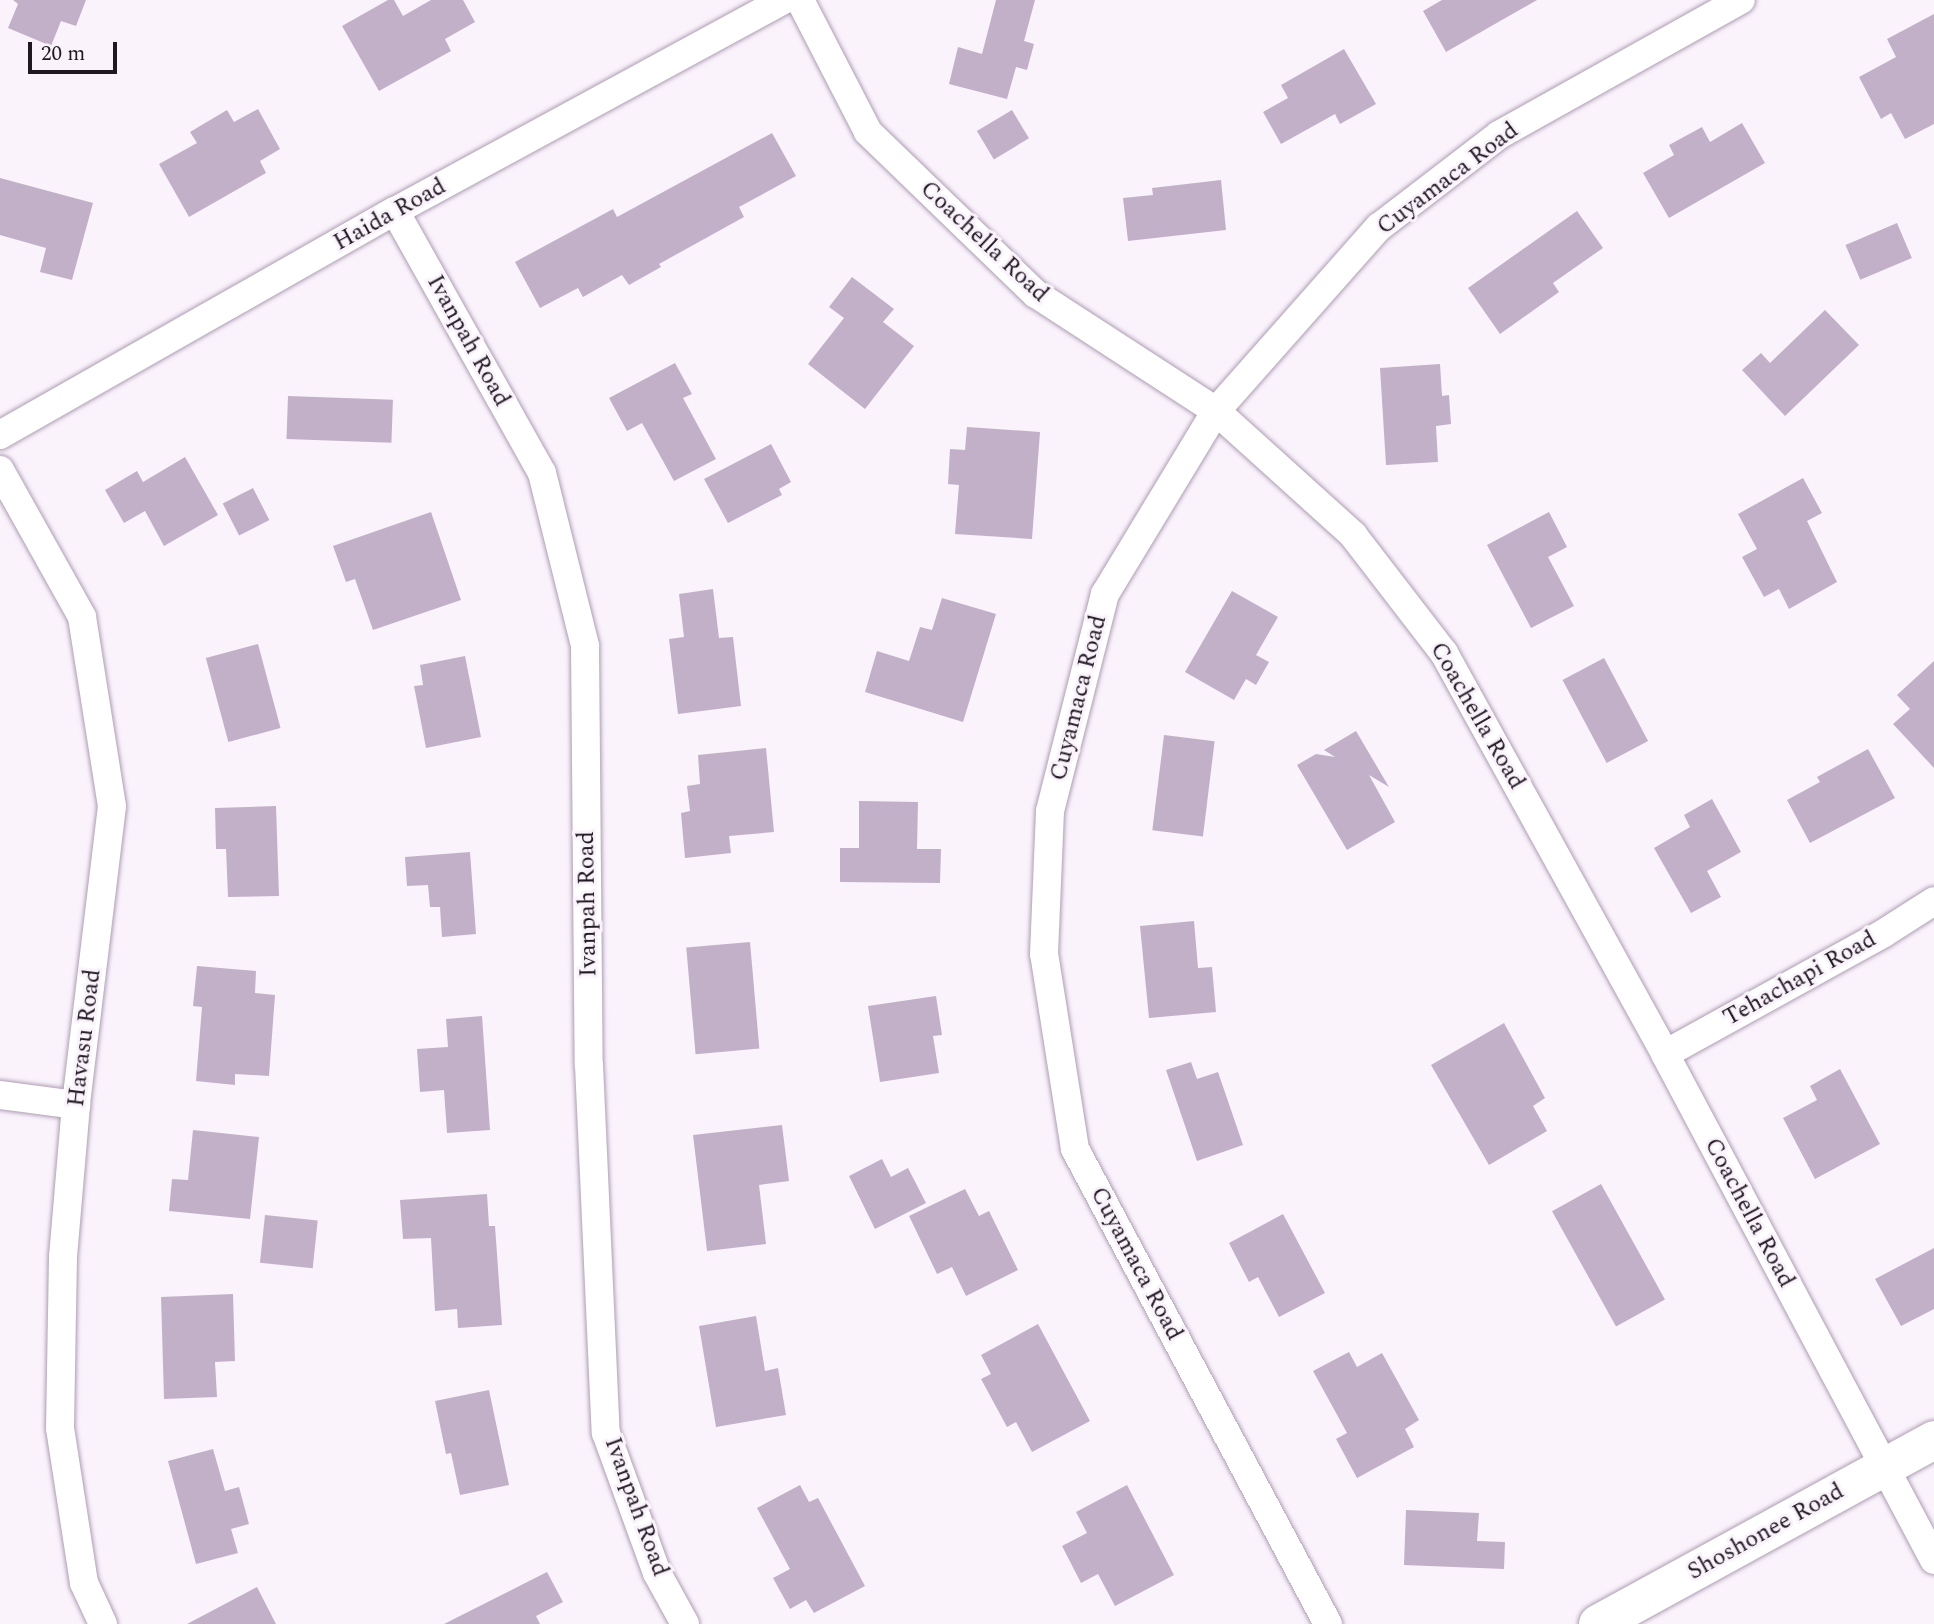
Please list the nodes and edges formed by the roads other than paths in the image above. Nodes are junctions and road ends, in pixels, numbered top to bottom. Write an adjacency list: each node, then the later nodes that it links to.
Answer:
1 (784, 0): 4 (street, Haida Road)
2 (800, 0): 5 (street, Coachella Road)
3 (1741, 0): 5 (street, Cuyamaca Road)
4 (395, 212): 6 (street, Haida Road); 16 (street, Ivanpah Road)
5 (1216, 411): 9 (street, Coachella Road); 17 (street, Cuyamaca Road)
6 (0, 435)
7 (0, 470): 11 (street, Havasu Road)
8 (1934, 901): 9 (street, Tehachapi Road)
9 (1665, 1054): 13 (street, Coachella Road)
10 (0, 1095): 11 (street)
11 (76, 1105): 15 (street, Havasu Road)
12 (1934, 1440): 13 (street, Shoshonee Road)
13 (1883, 1467): 14 (street, Coachella Road); 18 (street, Shoshonee Road)
14 (1934, 1559)
15 (103, 1624)
16 (685, 1624)
17 (1328, 1624)
18 (1598, 1624)

